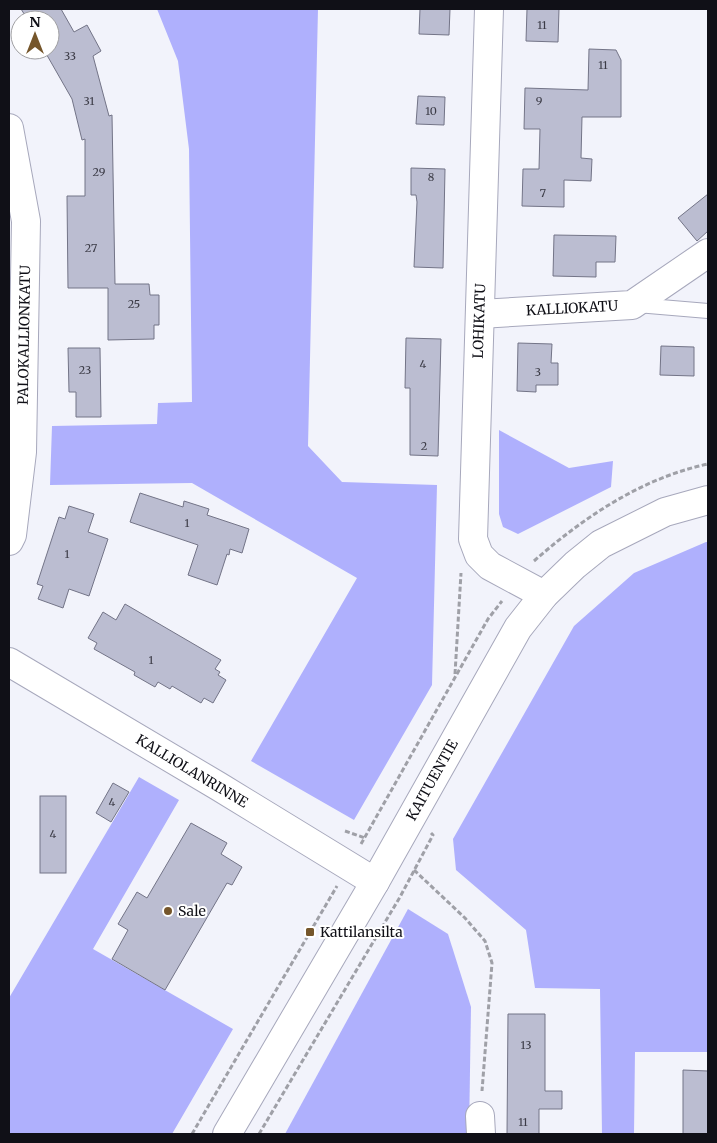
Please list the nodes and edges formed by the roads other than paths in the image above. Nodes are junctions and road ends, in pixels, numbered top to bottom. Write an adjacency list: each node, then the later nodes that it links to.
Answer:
1 (489, 9): 6 (street, LOHIKATU)
2 (9, 128): 8 (street, PALOKALLIONKATU)
3 (708, 253): 4 (street, KALLIOKATU)
4 (632, 305): 5 (lane); 6 (street, KALLIOKATU)
5 (708, 311)
6 (480, 314): 9 (street, LOHIKATU)
7 (708, 500): 9 (street, KAITUENTIE)
8 (9, 541)
9 (544, 595): 11 (street, KAITUENTIE)
10 (9, 662): 11 (street, KALLIOLANRINNE)
11 (375, 882): 12 (street, KAITUENTIE)
12 (227, 1134)

